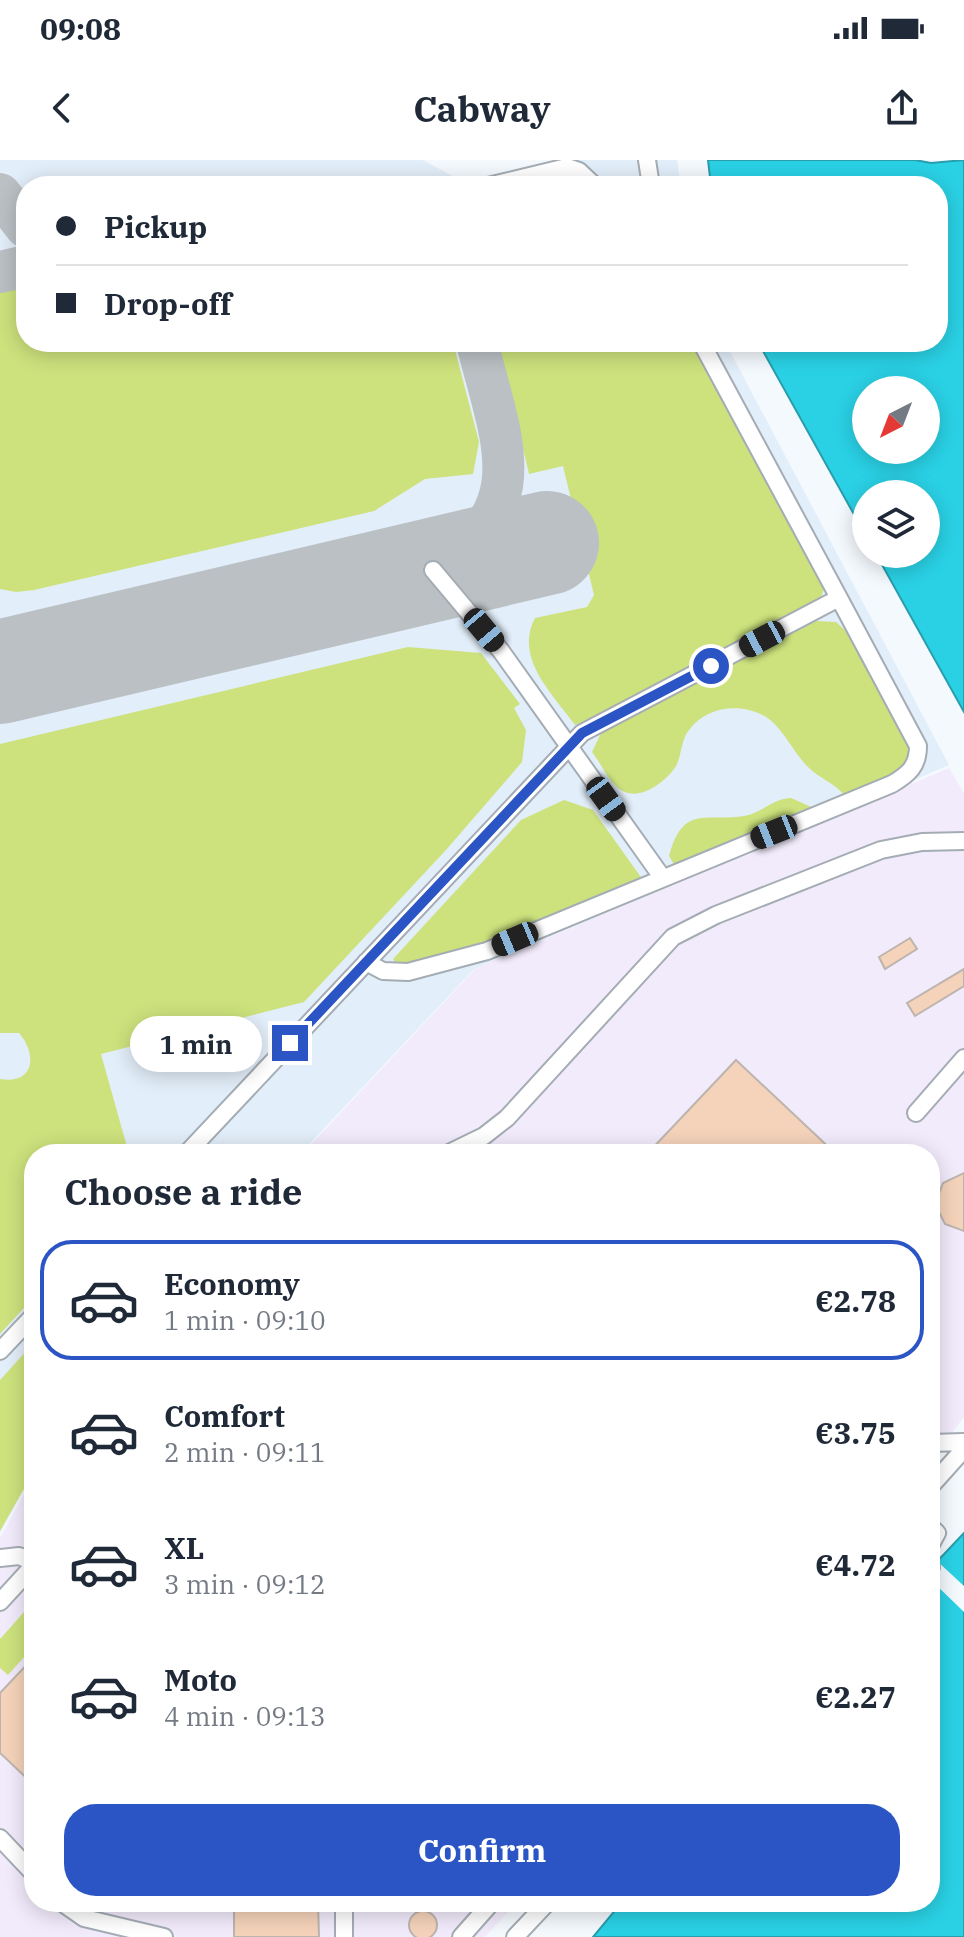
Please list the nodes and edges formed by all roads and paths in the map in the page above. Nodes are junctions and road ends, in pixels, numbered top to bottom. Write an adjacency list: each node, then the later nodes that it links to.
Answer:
1 (530, 176): 2 (street)
2 (584, 176)
3 (706, 352): 5 (street)
4 (433, 570): 6 (street)
5 (839, 598): 6 (street); 8 (street)
6 (569, 747): 8 (street); 9 (street)
7 (964, 841): 13 (street)
8 (662, 877): 9 (street)
9 (366, 962): 12 (street)
10 (964, 1058): 11 (street)
11 (916, 1113)
12 (195, 1144)
13 (468, 1144)
14 (24, 1326): 15 (street)
15 (0, 1351)
16 (964, 1442): 17 (street)
17 (940, 1443)
18 (964, 1449): 19 (street)
19 (940, 1476)
20 (0, 1558): 21 (street)
21 (24, 1559)
22 (24, 1575): 23 (street)
23 (0, 1602)
24 (0, 1838): 25 (street)
25 (24, 1863)
26 (75, 1912): 30 (street)
27 (344, 1912): 31 (street)
28 (483, 1912): 32 (street)
29 (539, 1912): 33 (street)
30 (164, 1937)
31 (344, 1937)
32 (461, 1937)
33 (515, 1937)

